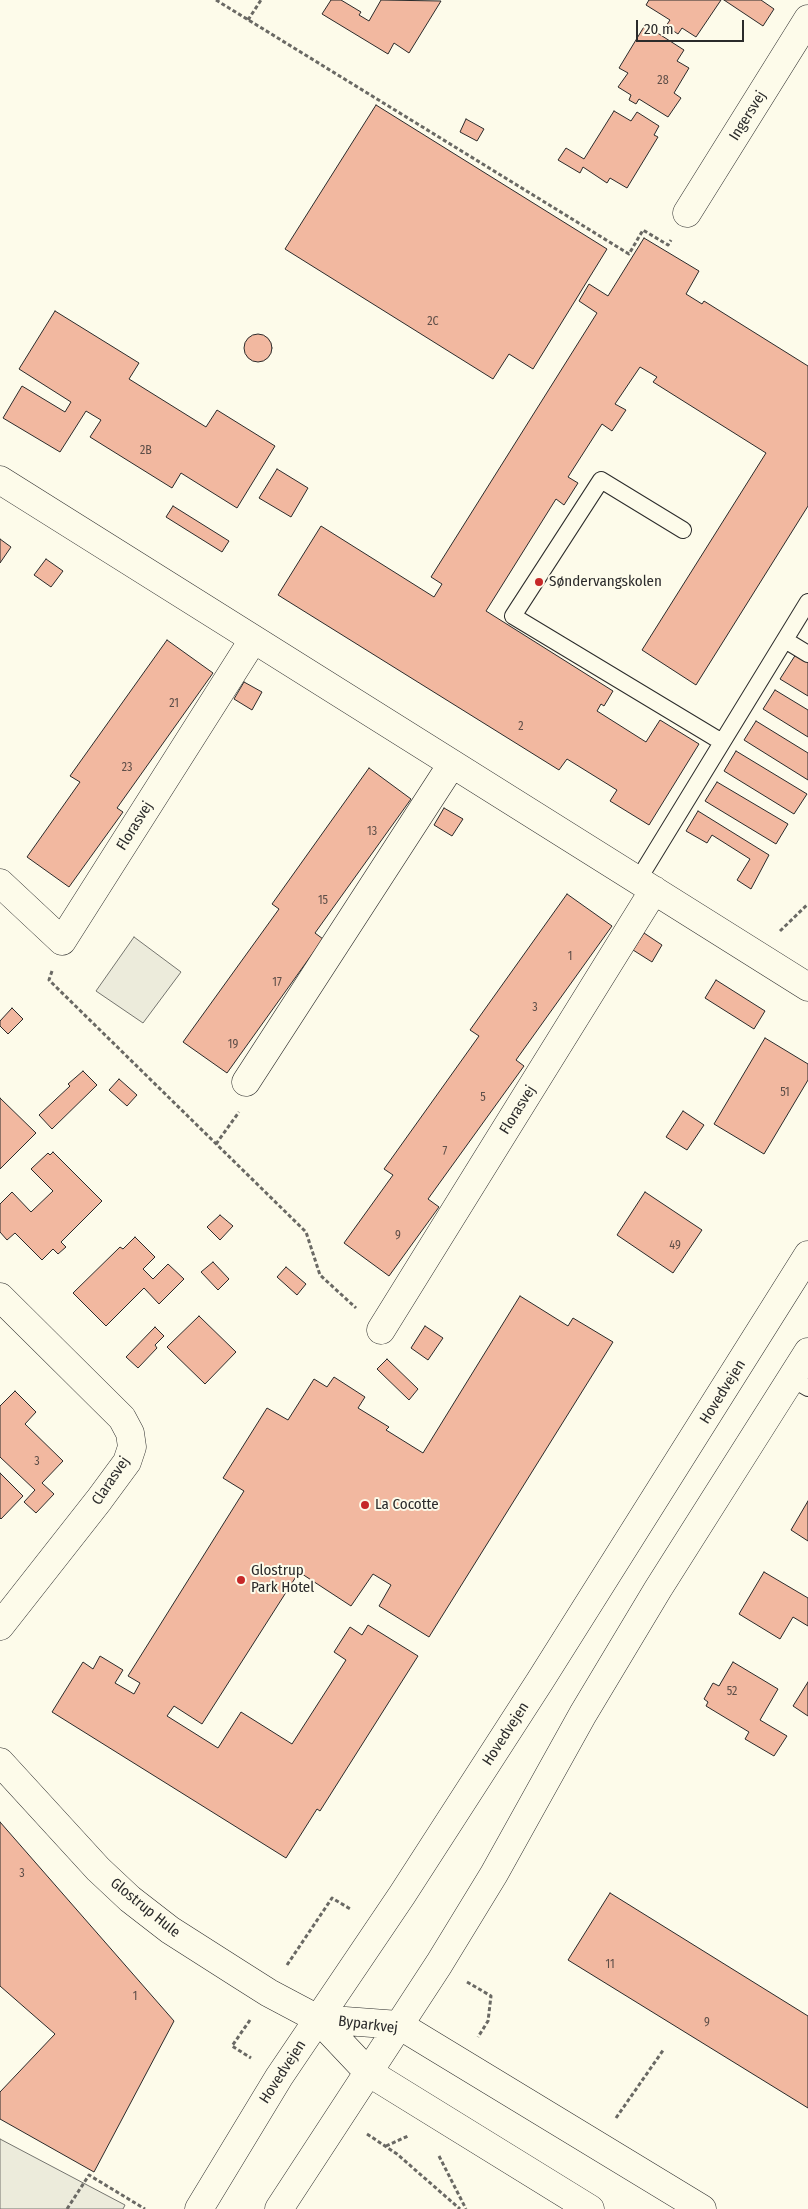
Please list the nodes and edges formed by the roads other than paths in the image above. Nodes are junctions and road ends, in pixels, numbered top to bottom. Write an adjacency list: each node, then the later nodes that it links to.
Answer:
1 (806, 27): 2 (street, Ingersvej)
2 (687, 214)
3 (0, 480): 6 (street)
4 (683, 530): 9 (lane)
5 (808, 602): 7 (lane)
6 (254, 640): 10 (street); 11 (street, Florasvej)
7 (785, 640): 8 (lane); 9 (lane)
8 (808, 654)
9 (722, 742): 12 (lane)
10 (452, 764): 12 (street); 14 (street)
11 (0, 883)
12 (646, 885): 13 (street); 17 (street, Florasvej)
13 (808, 987)
14 (246, 1082)
15 (808, 1255): 22 (street, Hovedvejen)
16 (0, 1297): 20 (street, Clarasvej)
17 (381, 1330)
18 (808, 1352): 19 (street)
19 (800, 1383): 23 (street)
20 (0, 1626)
21 (0, 1762): 22 (street, Glostrup Hule)
22 (318, 2019): 23 (street, Byparkvej); 24 (street, Byparkvej); 25 (street, Hovedvejen)
23 (399, 2025): 24 (street); 28 (street, Byparkvej)
24 (368, 2072): 26 (street); 27 (street, Byparkvej)
25 (199, 2209)
26 (279, 2209)
27 (590, 2209)
28 (702, 2209)

